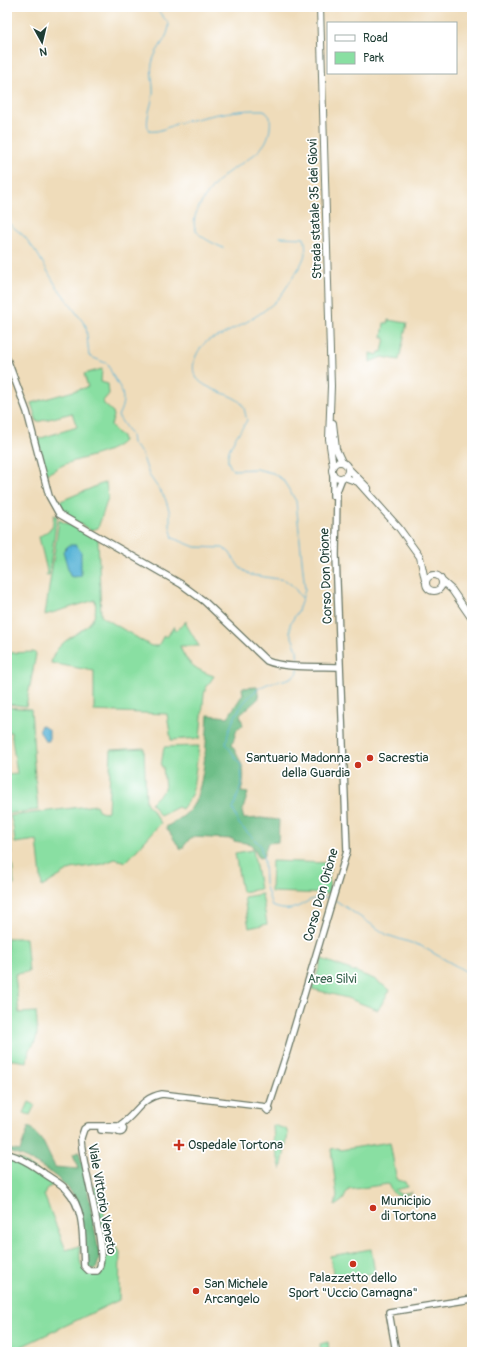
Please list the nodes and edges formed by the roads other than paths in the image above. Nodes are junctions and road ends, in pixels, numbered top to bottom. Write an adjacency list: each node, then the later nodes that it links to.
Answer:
1 (320, 7): 3 (main road, Strada statale 35 dei Giovi)
2 (7, 359): 20 (street)
3 (331, 410): 4 (main road, Strada statale 35 dei Giovi); 5 (main road, Strada statale 35 dei Giovi)
4 (330, 446): 5 (main road); 7 (main road, Strada statale 35 dei Giovi)
5 (336, 452): 6 (main road, Strada statale 35 dei Giovi)
6 (342, 462): 7 (main road); 8 (main road)
7 (333, 466): 9 (main road)
8 (348, 468): 10 (main road); 11 (main road)
9 (333, 474): 10 (main road); 12 (street, Corso Don Orione)
10 (343, 477): 11 (main road); 12 (street, Corso Don Orione)
11 (372, 496): 13 (main road)
12 (335, 514): 20 (street, Corso Don Orione)
13 (422, 564): 14 (main road); 15 (main road)
14 (432, 574): 15 (main road); 16 (main road)
15 (426, 580): 17 (main road)
16 (442, 581): 17 (main road); 18 (main road)
17 (440, 588): 18 (main road)
18 (456, 596): 19 (main road)
19 (472, 619)
20 (340, 667): 21 (street, Corso Don Orione)
21 (120, 1128): 22 (street, Viale Vittorio Veneto)
22 (7, 1154)
23 (472, 1299): 24 (street)
24 (396, 1352)

